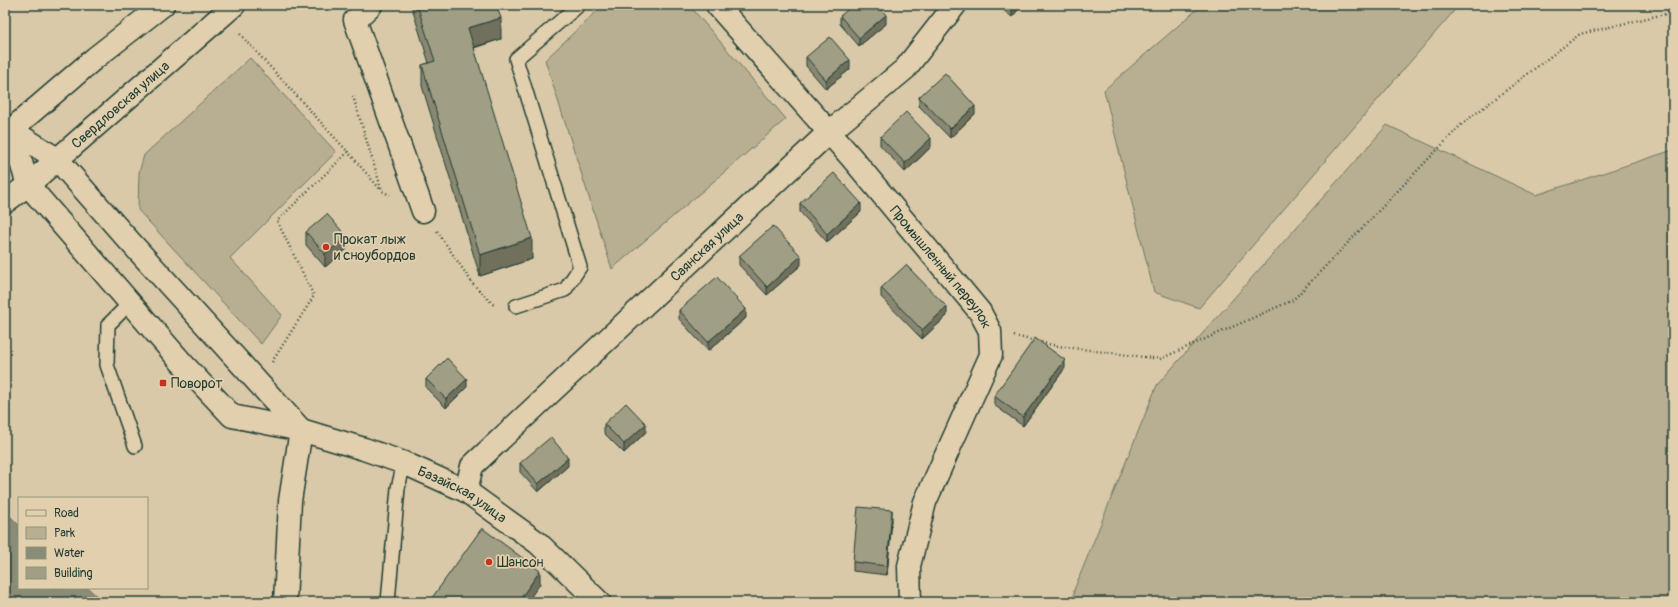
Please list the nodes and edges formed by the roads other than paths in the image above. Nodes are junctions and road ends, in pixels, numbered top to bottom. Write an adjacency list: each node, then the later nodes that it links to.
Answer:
1 (163, 5): 7 (main road)
2 (234, 5): 9 (main road, Свердловская улица)
3 (371, 5): 12 (main road)
4 (579, 5): 14 (lane)
5 (717, 5): 8 (main road, Промышленный переулок)
6 (955, 5): 8 (main road, Саянская улица)
7 (8, 132): 9 (main road); 10 (main road)
8 (828, 133): 18 (main road, Саянская улица); 22 (main road, Промышленный переулок)
9 (58, 159): 10 (main road, Свердловская улица); 15 (main road)
10 (28, 185): 11 (main road, Свердловская улица); 13 (main road, Базайская улица)
11 (5, 202)
12 (424, 211)
13 (130, 303): 15 (main road, Базайская улица); 16 (lane)
14 (516, 306)
15 (301, 430): 17 (main road, Базайская улица); 19 (main road)
16 (135, 446)
17 (404, 463): 18 (main road, Базайская улица); 20 (lane)
18 (466, 490): 21 (main road, Базайская улица)
19 (285, 602)
20 (388, 602)
21 (599, 602)
22 (910, 602)

